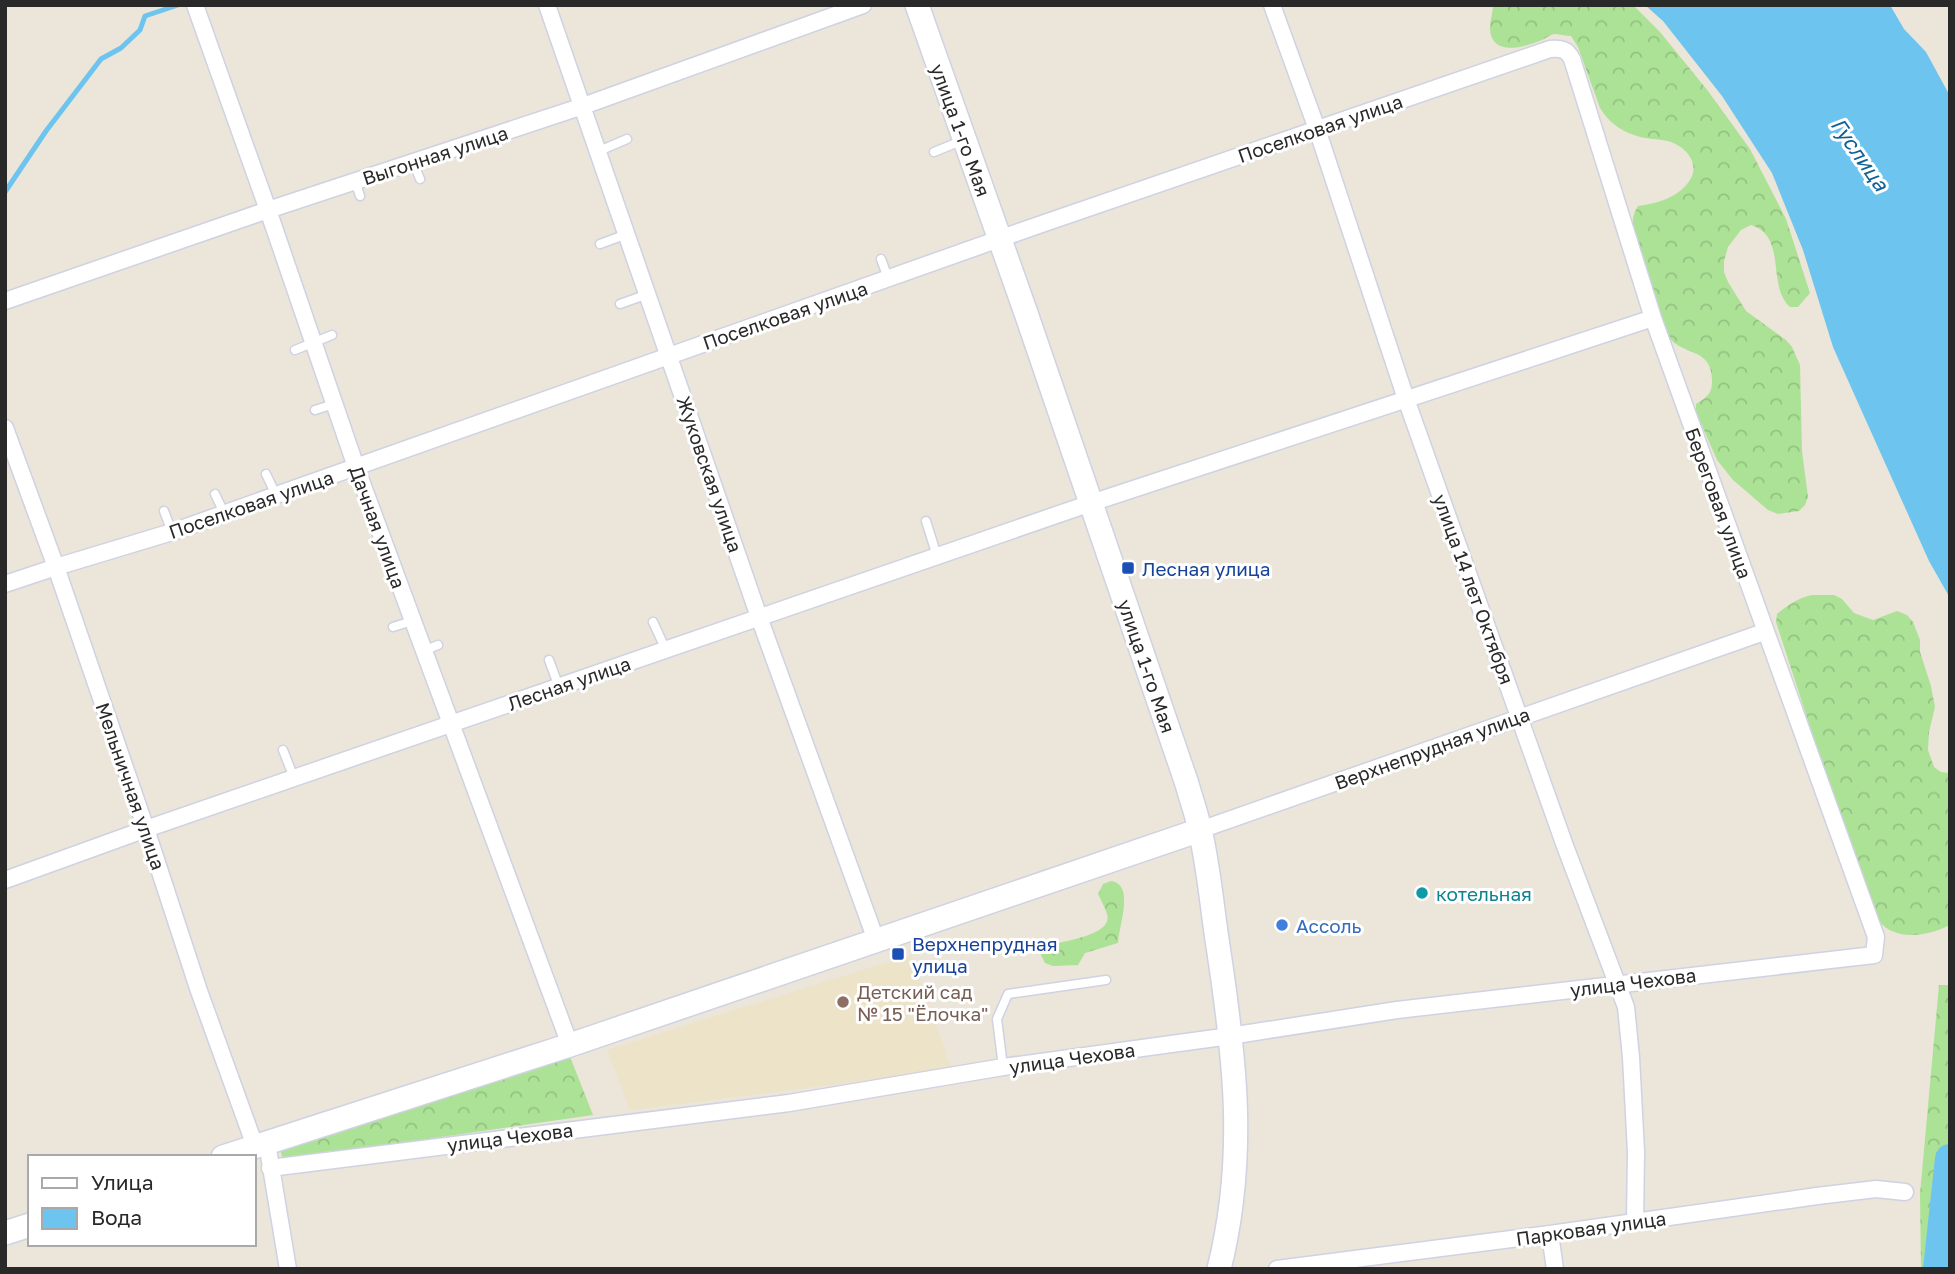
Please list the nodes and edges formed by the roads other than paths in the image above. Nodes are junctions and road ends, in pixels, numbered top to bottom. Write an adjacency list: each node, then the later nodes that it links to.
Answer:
1 (195, 5): 15 (street, Дачная улица)
2 (547, 5): 7 (street, Жуковская улица)
3 (863, 5): 7 (street, Выгонная улица)
4 (916, 5): 10 (main road, улица 1-го Мая)
5 (1272, 5): 8 (street, улица 14 лет Октября)
6 (1565, 50): 8 (street, Поселковая улица); 24 (street, Береговая улица)
7 (583, 106): 11 (street, Жуковская улица); 13 (street, Выгонная улица)
8 (1317, 129): 17 (street, Поселковая улица); 29 (street, улица 14 лет Октября)
9 (627, 139): 11 (lane)
10 (964, 140): 12 (lane); 17 (main road, улица 1-го Мая)
11 (599, 151): 16 (street, Жуковская улица)
12 (934, 152)
13 (413, 162): 14 (lane); 15 (street, Выгонная улица)
14 (420, 179)
15 (268, 210): 22 (street, Выгонная улица); 26 (street, Дачная улица)
16 (627, 234): 18 (lane); 21 (street, Жуковская улица)
17 (999, 239): 20 (street, Поселковая улица); 37 (main road, улица 1-го Мая)
18 (600, 244)
19 (881, 259): 20 (lane)
20 (888, 278): 28 (street, Поселковая улица)
21 (648, 294): 23 (lane); 28 (street, Жуковская улица)
22 (5, 300)
23 (620, 304)
24 (1653, 318): 29 (street, Лесная улица); 49 (street, Береговая улица)
25 (332, 335): 26 (lane)
26 (313, 343): 27 (lane); 30 (street, Дачная улица)
27 (295, 350)
28 (669, 355): 33 (street, Поселковая улица); 45 (street, Жуковская улица)
29 (1406, 399): 37 (street, Лесная улица); 53 (street, улица 14 лет Октября)
30 (334, 404): 31 (lane); 33 (street, Дачная улица)
31 (315, 410)
32 (5, 428): 43 (street, Мельничная улица)
33 (356, 467): 36 (street, Поселковая улица); 46 (street, Дачная улица)
34 (266, 474): 36 (lane)
35 (215, 494): 39 (lane)
36 (276, 495): 39 (street, Поселковая улица)
37 (1091, 503): 42 (street, Лесная улица); 58 (main road, улица 1-го Мая)
38 (164, 511): 41 (lane)
39 (224, 513): 41 (street, Поселковая улица)
40 (926, 521): 42 (lane)
41 (172, 532): 43 (street, Поселковая улица)
42 (937, 556): 45 (street, Лесная улица)
43 (56, 566): 44 (street, Поселковая улица); 57 (street, Мельничная улица)
44 (5, 584)
45 (759, 617): 50 (street, Лесная улица); 60 (street, Жуковская улица)
46 (412, 621): 48 (lane); 54 (street, Дачная улица)
47 (653, 622): 50 (lane)
48 (393, 627)
49 (1765, 632): 53 (street, Верхнепрудная улица); 61 (street, Береговая улица)
50 (666, 650): 52 (street, Лесная улица)
51 (549, 660): 52 (lane)
52 (559, 687): 54 (street, Лесная улица)
53 (1520, 717): 58 (street, Верхнепрудная улица); 63 (street, улица 14 лет Октября)
54 (450, 724): 56 (street, Лесная улица); 65 (street, Дачная улица)
55 (283, 750): 56 (lane)
56 (294, 778): 57 (street, Лесная улица)
57 (146, 829): 59 (street, Лесная улица); 67 (street, Мельничная улица)
58 (1200, 830): 60 (main road, Верхнепрудная улица); 64 (main road, улица 1-го Мая)
59 (5, 880)
60 (876, 940): 65 (main road, Верхнепрудная улица)
61 (1874, 954): 63 (street, улица Чехова)
62 (1106, 980): 66 (lane)
63 (1617, 984): 64 (street, улица Чехова); 71 (street, улица 14 лет Октября)
64 (1230, 1036): 66 (street, улица Чехова); 76 (main road, улица 1-го Мая)
65 (570, 1045): 67 (main road, Верхнепрудная улица)
66 (1003, 1067): 69 (street, улица Чехова)
67 (261, 1144): 68 (main road, Верхнепрудная улица); 69 (street, Мельничная улица)
68 (229, 1155)
69 (270, 1168): 75 (street, Мельничная улица)
70 (1905, 1192): 71 (street, Парковая улица)
71 (1634, 1222): 74 (street, Парковая улица)
72 (28, 1226): 73 (main road)
73 (5, 1233)
74 (1550, 1234): 77 (street, Парковая улица); 78 (street)
75 (288, 1269)
76 (1219, 1269)
77 (1277, 1269)
78 (1555, 1269)

